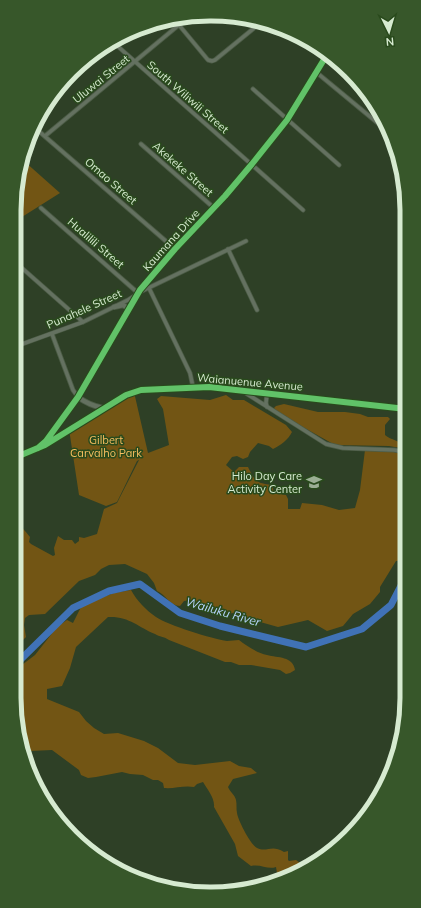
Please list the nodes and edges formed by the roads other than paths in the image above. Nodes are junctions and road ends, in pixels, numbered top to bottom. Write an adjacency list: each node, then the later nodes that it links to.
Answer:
1 (179, 25): 2 (street); 5 (street, Uluwai Street)
2 (256, 26)
3 (117, 46): 5 (street, South Wiliwili Street)
4 (325, 59): 6 (street, Kaumana Drive)
5 (135, 62): 11 (street, Uluwai Street); 13 (street, South Wiliwili Street)
6 (316, 72): 8 (street, Kaumana Drive); 9 (street)
7 (254, 89): 8 (street)
8 (286, 120): 13 (street, Kaumana Drive); 14 (street)
9 (378, 123)
10 (39, 131): 11 (street, Omao Street)
11 (45, 136): 19 (street, Omao Street)
12 (141, 144): 16 (street, Akekeke Street)
13 (252, 164): 16 (street, Kaumana Drive); 17 (street, South Wiliwili Street)
14 (339, 165)
15 (41, 208): 23 (street, Hualilili Street)
16 (214, 208): 19 (street, Kaumana Drive)
17 (303, 210)
18 (246, 241): 20 (street, Punahele Street)
19 (175, 249): 23 (street, Kaumana Drive)
20 (228, 249): 22 (street, Punahele Street); 26 (street)
21 (21, 267): 27 (street)
22 (149, 288): 23 (street, Punahele Street); 30 (street)
23 (138, 293): 24 (street, Punahele Street); 25 (street, Kaumana Drive)
24 (114, 308): 25 (street); 27 (street, Punahele Street)
25 (129, 309): 33 (street, Kaumana Drive)
26 (258, 310)
27 (83, 322): 28 (street, Punahele Street)
28 (52, 334): 29 (street, Punahele Street); 33 (street)
29 (22, 344)
30 (193, 387): 31 (street, Waianuenue Avenue); 35 (street, Waianuenue Avenue)
31 (241, 389): 32 (street, Waianuenue Avenue); 34 (street)
32 (267, 393): 34 (street); 36 (street, Waianuenue Avenue)
33 (78, 397): 35 (street); 37 (street, Kaumana Drive)
34 (267, 407): 38 (street)
35 (103, 408): 37 (street, Waianuenue Avenue)
36 (400, 408)
37 (38, 448): 39 (street, Waianuenue Avenue)
38 (400, 451)
39 (21, 455)

